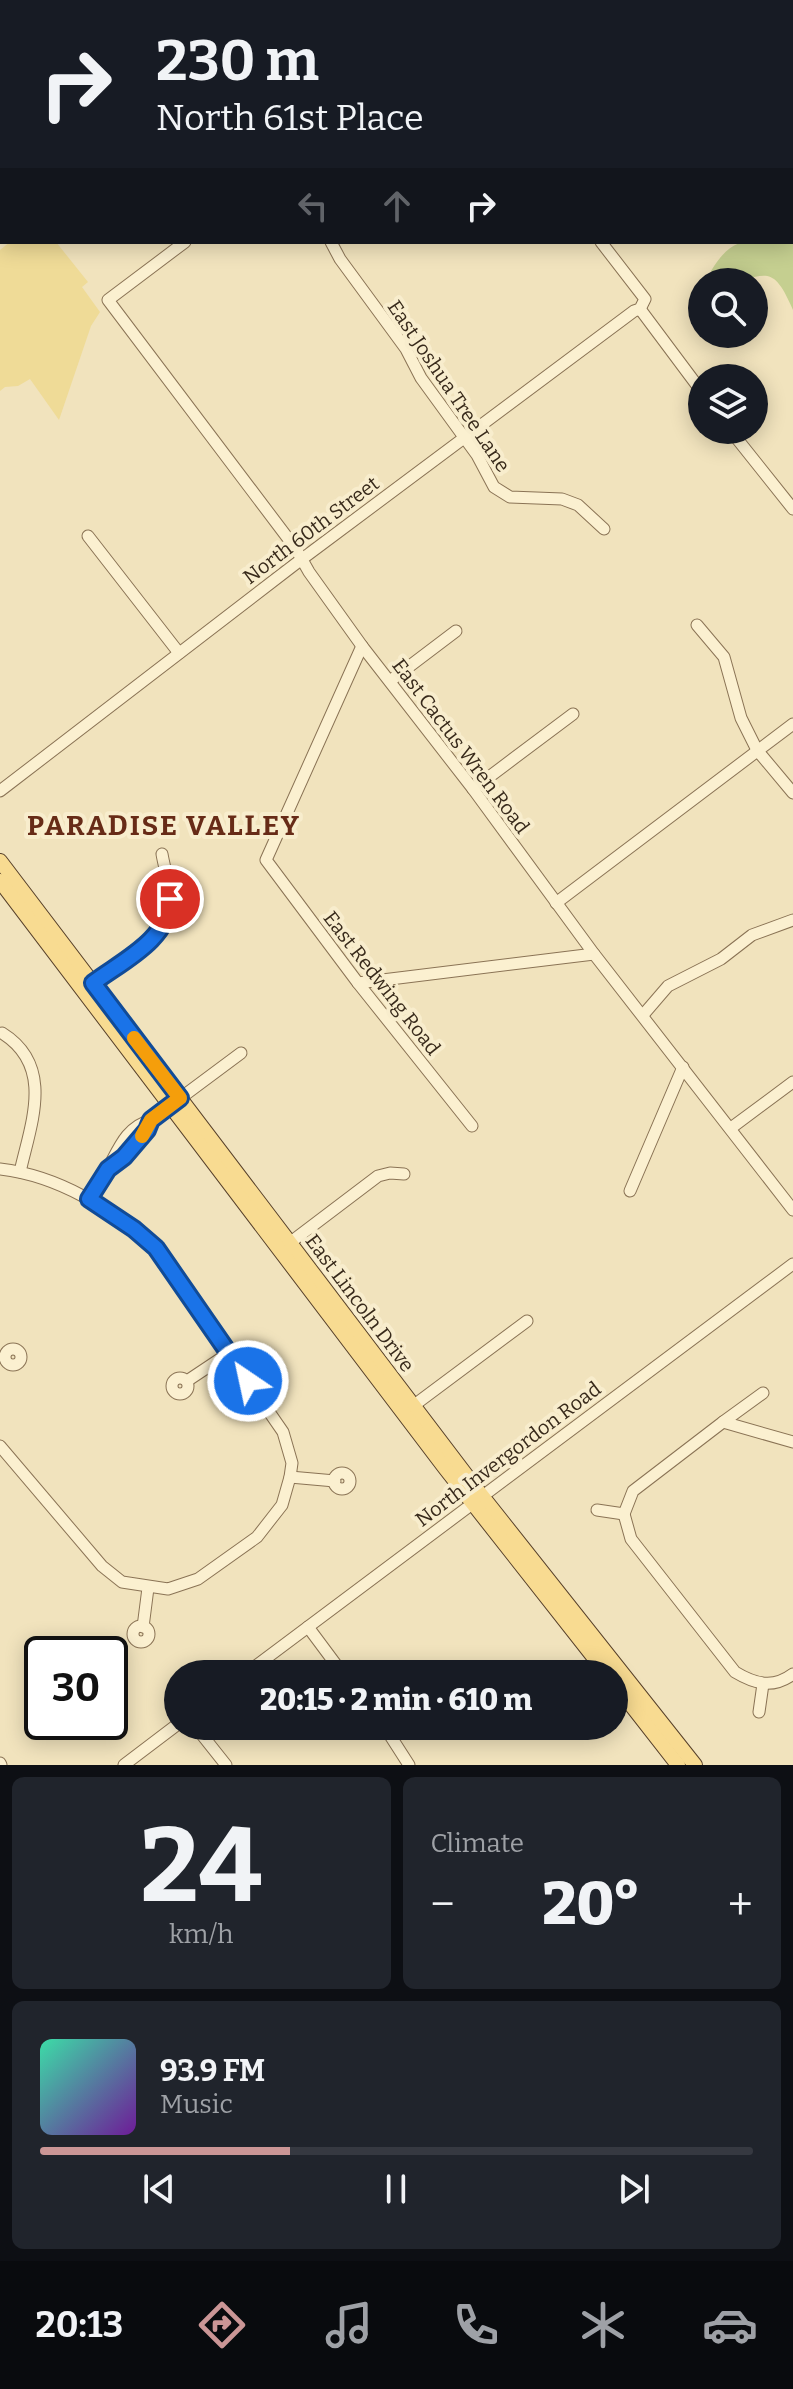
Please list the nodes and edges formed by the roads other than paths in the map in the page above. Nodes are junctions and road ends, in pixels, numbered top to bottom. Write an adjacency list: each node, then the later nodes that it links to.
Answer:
1 (182, 244): 11 (street, East Cactus Wren Road)
2 (332, 244): 6 (street, East Joshua Tree Lane)
3 (605, 244): 4 (street)
4 (643, 306): 5 (street); 6 (street, North 60th Street)
5 (688, 372)
6 (465, 438): 9 (street, East Joshua Tree Lane); 11 (street, North 60th Street)
7 (741, 444): 8 (street)
8 (793, 509)
9 (604, 529)
10 (88, 536): 15 (street)
11 (302, 559): 14 (street, East Cactus Wren Road); 15 (street, North 60th Street)
12 (697, 625): 19 (street)
13 (456, 631): 16 (street)
14 (362, 646): 16 (street, East Cactus Wren Road); 30 (street, East Redwing Road)
15 (179, 653): 21 (street, North 60th Street)
16 (390, 681): 20 (street, East Cactus Wren Road)
17 (573, 714): 20 (street)
18 (793, 724): 19 (street)
19 (757, 750): 22 (street); 27 (street)
20 (473, 789): 27 (street, East Cactus Wren Road)
21 (0, 791)
22 (793, 793)
23 (162, 854): 31 (street)
24 (0, 861): 26 (main road, East Lincoln Drive)
25 (0, 881): 26 (main road, East Lincoln Drive)
26 (18, 895): 31 (main road, East Lincoln Drive)
27 (556, 903): 29 (street, East Cactus Wren Road)
28 (793, 920): 32 (street)
29 (594, 954): 30 (street); 32 (street, East Cactus Wren Road)
30 (358, 983): 38 (street, East Redwing Road)
31 (88, 987): 37 (main road, East Lincoln Drive)
32 (643, 1015): 35 (street, East Cactus Wren Road)
33 (1, 1031): 41 (street)
34 (241, 1053): 37 (street)
35 (683, 1067): 39 (street, East Cactus Wren Road); 43 (street)
36 (793, 1082): 39 (street)
37 (175, 1102): 44 (street); 46 (main road, East Lincoln Drive)
38 (472, 1126)
39 (731, 1128): 45 (street, East Cactus Wren Road)
40 (0, 1169): 41 (street)
41 (20, 1172): 44 (street)
42 (404, 1174): 46 (street)
43 (630, 1191)
44 (89, 1199): 49 (street)
45 (793, 1210)
46 (285, 1246): 52 (main road, East Lincoln Drive)
47 (793, 1264): 58 (street, North Invergordon Road)
48 (527, 1321): 52 (street)
49 (229, 1353): 50 (street); 56 (street)
50 (187, 1381)
51 (763, 1393): 53 (street)
52 (409, 1410): 58 (main road, East Lincoln Drive)
53 (723, 1422): 54 (street); 60 (street)
54 (793, 1442)
55 (0, 1446): 61 (street)
56 (290, 1477): 57 (street); 61 (street)
57 (335, 1481)
58 (477, 1500): 62 (main road, East Lincoln Drive); 64 (street, North Invergordon Road)
59 (597, 1510): 60 (street)
60 (624, 1514): 69 (street)
61 (148, 1588): 63 (street)
62 (554, 1598): 67 (main road, East Lincoln Drive); 72 (main road, East Lincoln Drive)
63 (143, 1627)
64 (308, 1627): 65 (street, North Invergordon Road); 66 (street)
65 (264, 1660)
66 (333, 1660)
67 (597, 1660)
68 (793, 1674): 69 (street)
69 (763, 1684): 71 (street)
70 (628, 1697): 72 (main road, East Lincoln Drive)
71 (759, 1712)
72 (646, 1714): 79 (main road, East Lincoln Drive); 80 (main road, East Lincoln Drive)
73 (164, 1735): 76 (street)
74 (206, 1740): 77 (street)
75 (393, 1740): 78 (street)
76 (124, 1765)
77 (226, 1765)
78 (409, 1765)
79 (678, 1765)
80 (695, 1765)

